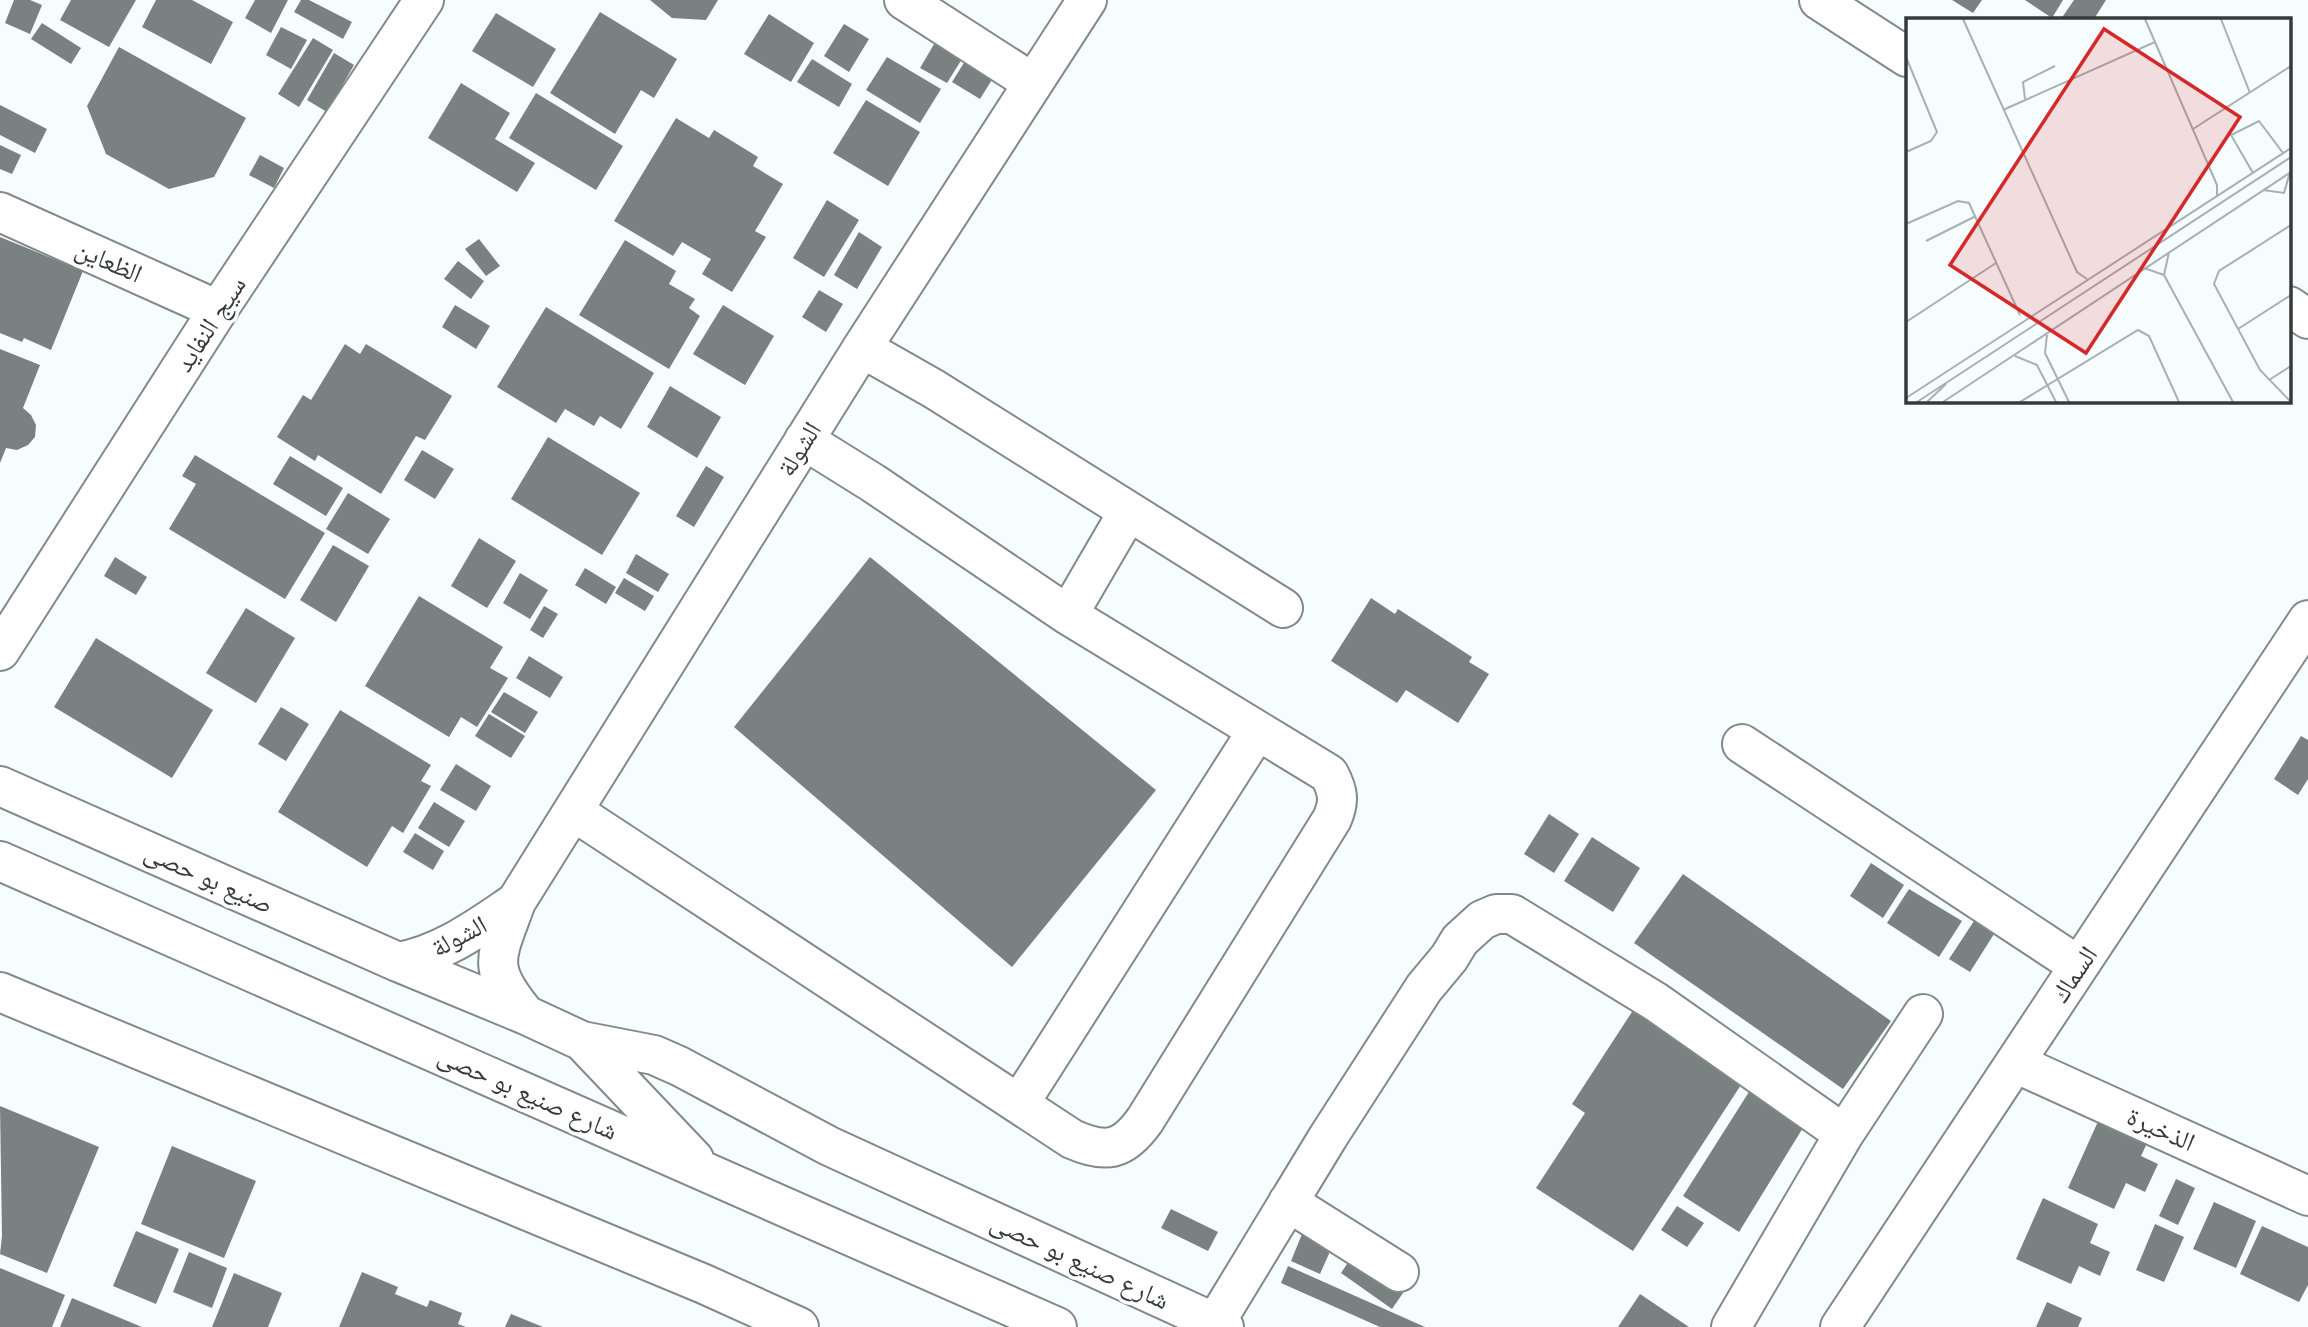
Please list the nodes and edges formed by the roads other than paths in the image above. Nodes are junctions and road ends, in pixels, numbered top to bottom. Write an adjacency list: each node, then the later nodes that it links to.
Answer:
1 (424, 0): 9 (street, سيج النفايد)
2 (904, 0): 6 (street)
3 (1087, 0): 6 (street, الشولة)
4 (1819, 0): 5 (street)
5 (1906, 56)
6 (1033, 83): 11 (street, الشولة)
7 (0, 212): 9 (street, الظعاين)
8 (2290, 307): 10 (street)
9 (218, 310): 14 (street, سيج النفايد)
10 (2308, 319)
11 (862, 348): 12 (street, الشولة); 13 (street)
12 (804, 440): 16 (street); 22 (street, الشولة)
13 (1128, 512): 15 (street); 16 (street)
14 (14, 601): 18 (street, سيج النفايد)
15 (1283, 608)
16 (1068, 615): 19 (street)
17 (2308, 620): 26 (street, السماك)
18 (0, 651)
19 (1257, 731): 32 (street); 32 (street)
20 (1742, 744): 26 (street)
21 (7, 787): 25 (street, صنيع بو حصى)
22 (573, 811): 24 (street, الشولة); 32 (street)
23 (0, 861): 34 (street, شارع صنيع بو حصى)
24 (516, 902): 25 (street, الشولة); 29 (street, الشولة)
25 (398, 962): 29 (street, شارع صنيع بو حصى)
26 (2079, 966): 31 (street, السماك)
27 (0, 992): 39 (street)
28 (1923, 1014): 33 (street)
29 (526, 1015): 30 (street, شارع صنيع بو حصى)
30 (582, 1041): 34 (street); 38 (street, شارع صنيع بو حصى)
31 (2015, 1063): 35 (street, الذخيرة); 42 (street, السماك)
32 (1019, 1104)
33 (1844, 1133): 36 (street); 41 (street)
34 (705, 1171): 40 (street, شارع صنيع بو حصى)
35 (2308, 1196)
36 (1289, 1202): 37 (street); 38 (street)
37 (1399, 1272)
38 (1220, 1325)
39 (799, 1327)
40 (1057, 1327)
41 (1731, 1327)
42 (1840, 1327)

